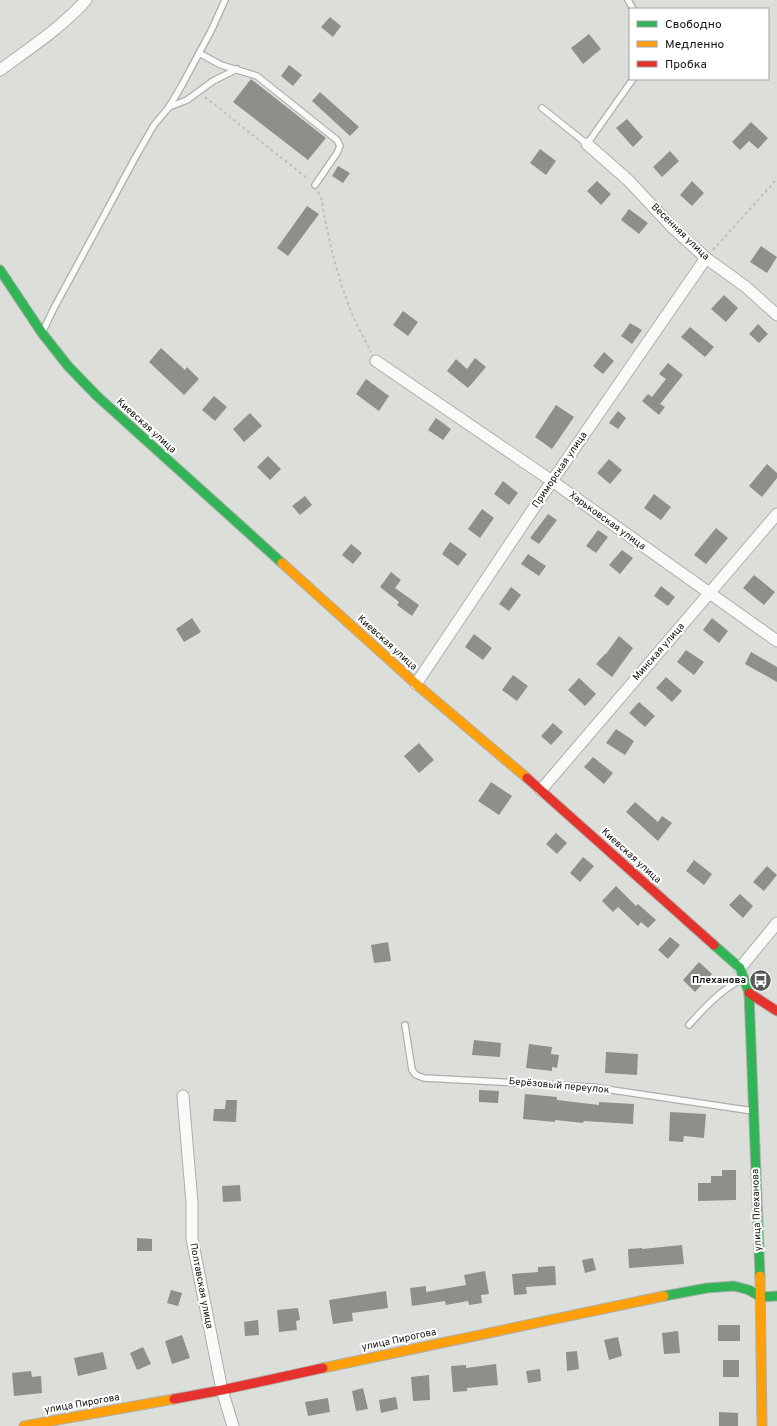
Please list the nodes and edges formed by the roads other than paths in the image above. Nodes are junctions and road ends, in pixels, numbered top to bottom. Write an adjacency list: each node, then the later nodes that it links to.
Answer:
1 (86, 0): 4 (street)
2 (224, 0): 3 (lane)
3 (199, 53): 5 (lane); 7 (lane)
4 (0, 70)
5 (236, 70): 7 (lane); 10 (lane)
6 (632, 80): 9 (lane)
7 (169, 107): 14 (lane)
8 (542, 108): 9 (lane)
9 (587, 144): 11 (street, Весенняя улица)
10 (314, 184)
11 (706, 258): 13 (street, Весенняя улица); 16 (street, Приморская улица)
12 (0, 270): 14 (street, Киевская улица)
13 (777, 315)
14 (42, 333): 20 (street, Киевская улица)
15 (376, 361): 16 (street, Харьковская улица)
16 (552, 481): 18 (street, Харьковская улица); 20 (street, Приморская улица)
17 (777, 514): 18 (street, Минская улица)
18 (709, 594): 19 (street, Харьковская улица); 21 (street, Минская улица)
19 (777, 642)
20 (416, 684): 21 (street, Киевская улица)
21 (541, 790): 23 (street, Киевская улица)
22 (777, 923): 23 (street)
23 (740, 968): 24 (street, Киевская улица)
24 (744, 978): 25 (street, Киевская улица); 28 (lane)
25 (749, 993): 26 (street); 30 (street, улица Плеханова)
26 (777, 1011)
27 (406, 1025): 30 (lane, Берёзовый переулок)
28 (689, 1025)
29 (183, 1096): 33 (street, Полтавская улица)
30 (753, 1111): 32 (street, улица Плеханова)
31 (777, 1296): 32 (street, улица Пирогова)
32 (761, 1297): 33 (street, улица Пирогова); 36 (street, улица Плеханова)
33 (222, 1390): 34 (street, улица Пирогова); 35 (street, Полтавская улица)
34 (24, 1426)
35 (233, 1426)
36 (762, 1426)

